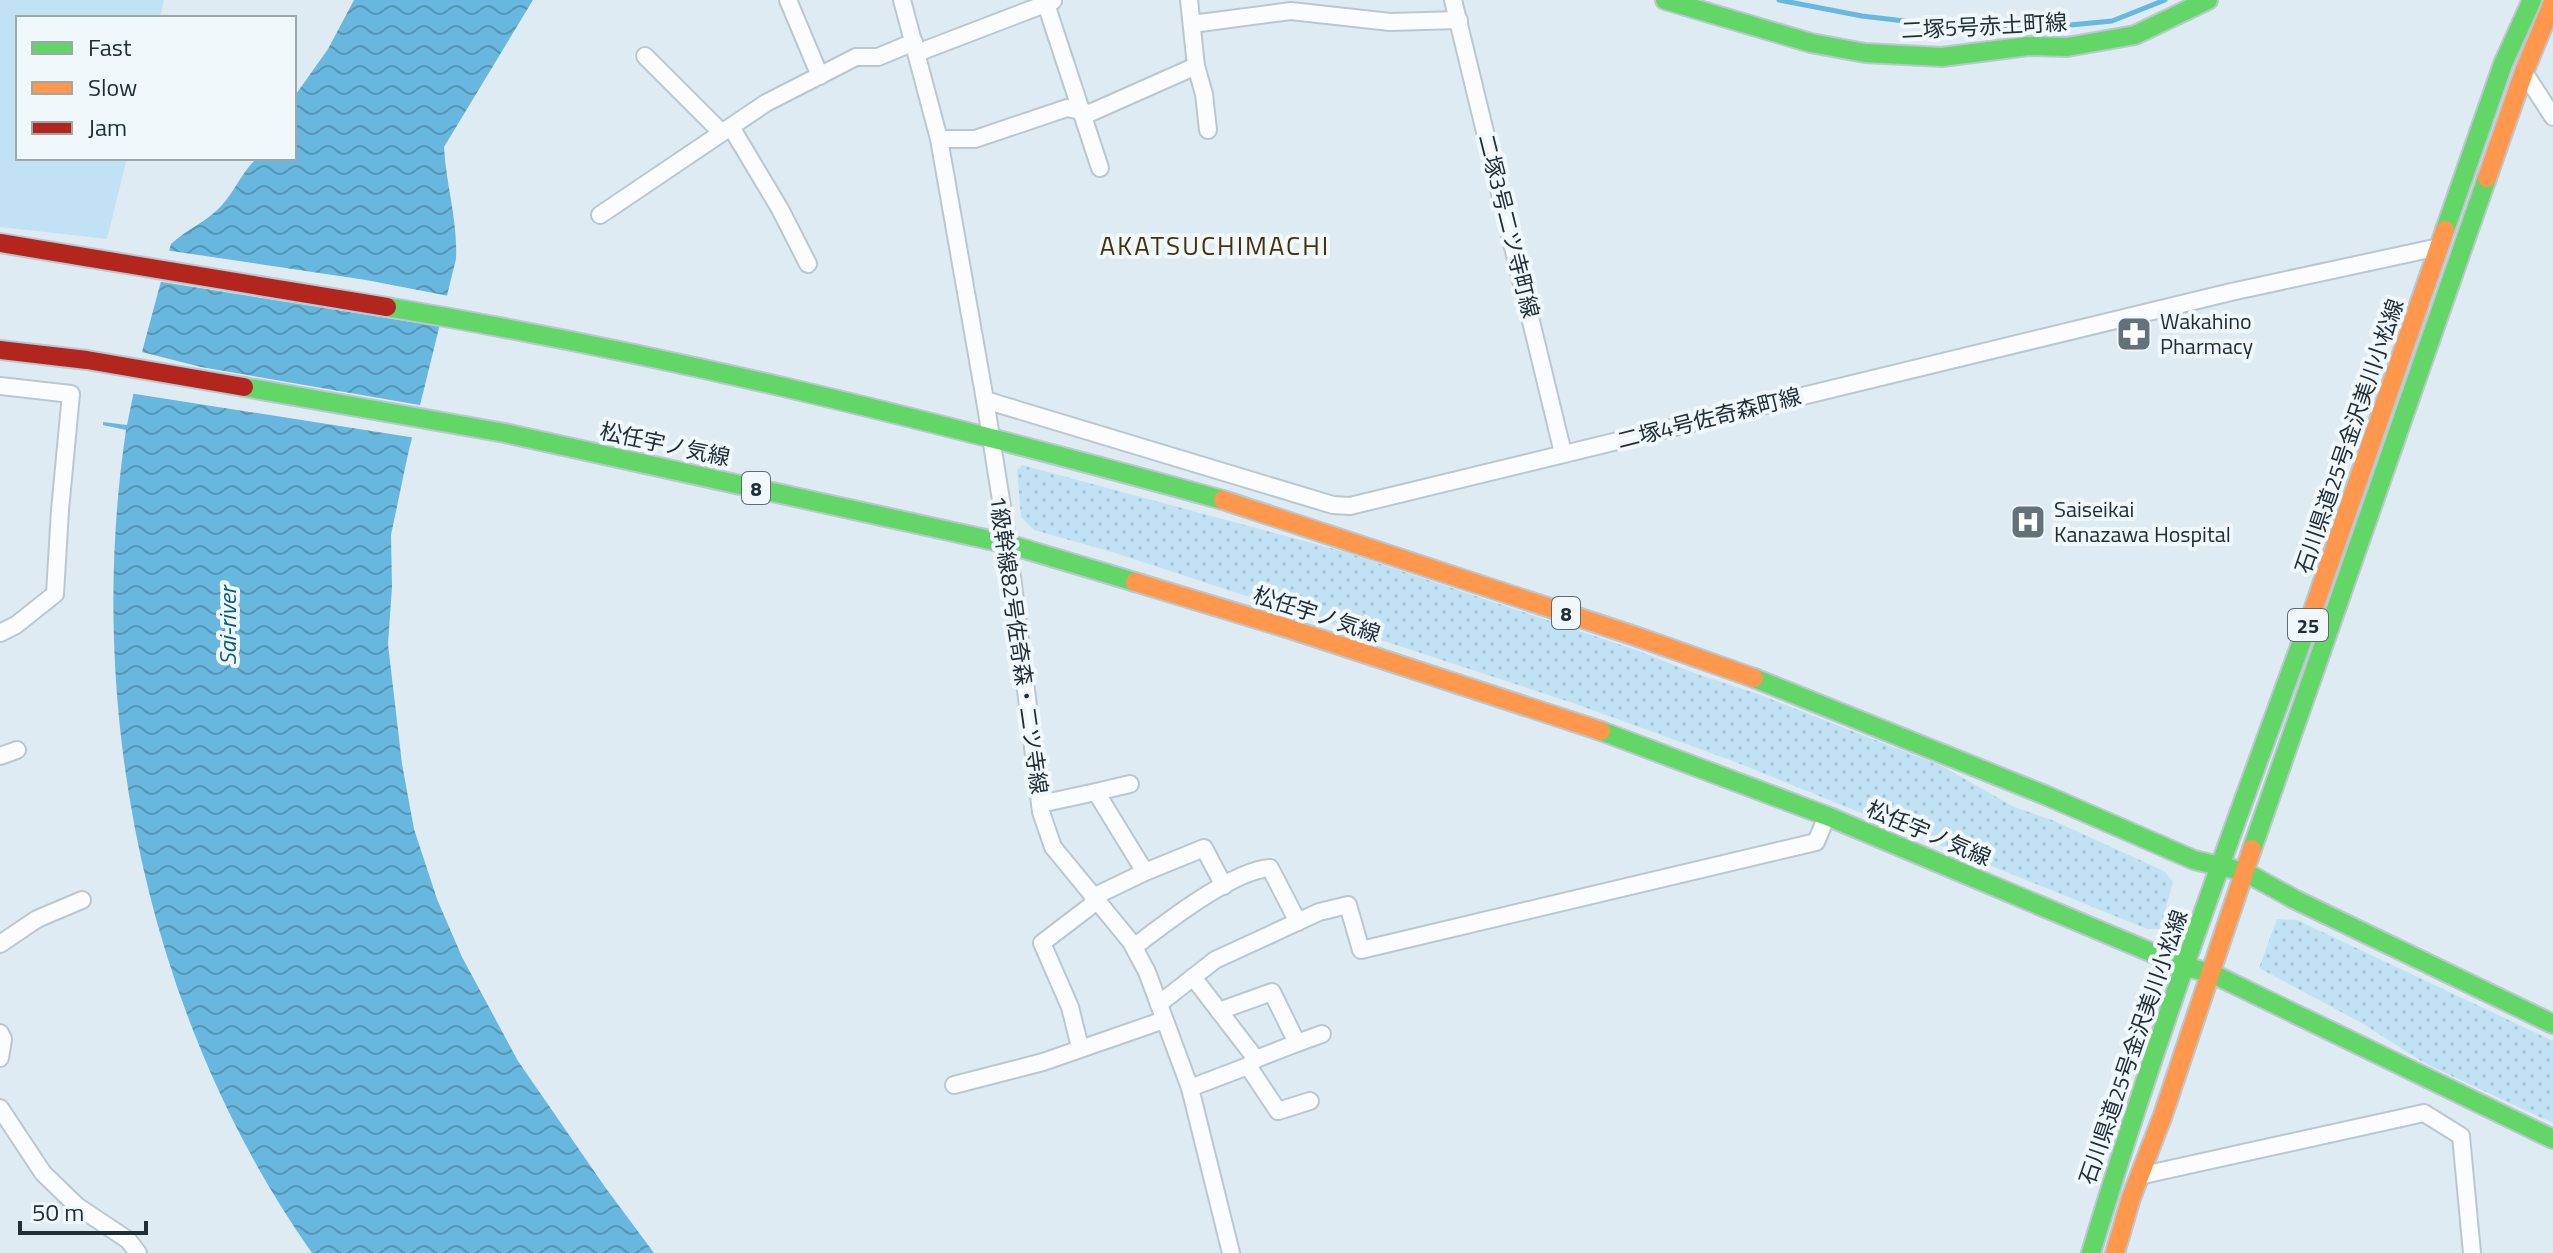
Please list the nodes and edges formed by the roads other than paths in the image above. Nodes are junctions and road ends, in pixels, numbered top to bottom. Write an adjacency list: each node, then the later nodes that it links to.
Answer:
1 (788, 0): 16 (street)
2 (902, 0): 12 (street, 1級幹線82号佐奇森・二ツ寺線)
3 (1189, 0): 11 (street)
4 (1453, 0): 10 (street, 二塚3号二ツ寺町線)
5 (1665, 0): 6 (main road, 二塚5号赤土町線)
6 (2208, 0)
7 (2532, 0): 25 (main road, 石川県道25号金沢美川小松線 / 25)
8 (1051, 2): 12 (street); 17 (street)
9 (2553, 3): 15 (main road, 石川県道25号金沢美川小松線 / 25)
10 (1459, 20): 11 (street); 31 (street, 二塚3号二ツ寺町線)
11 (1192, 24): 14 (street)
12 (915, 48): 16 (street); 21 (street, 1級幹線82号佐奇森・二ツ寺線)
13 (645, 56): 19 (street)
14 (1196, 66): 17 (street); 20 (street)
15 (2524, 72): 18 (street); 44 (main road, 石川県道25号金沢美川小松線 / 25)
16 (820, 76): 19 (street)
17 (1080, 109): 21 (street); 22 (street)
18 (2553, 117)
19 (726, 130): 23 (street); 26 (street)
20 (1208, 130)
21 (939, 139): 29 (street, 1級幹線82号佐奇森・二ツ寺線)
22 (1100, 168)
23 (600, 215)
24 (0, 243): 30 (main road, 8)
25 (2439, 247): 31 (street, 二塚4号佐奇森町線); 42 (main road, 石川県道25号金沢美川小松線 / 25)
26 (808, 264)
27 (0, 350): 34 (main road, 松任宇ノ気線 / 8)
28 (0, 386): 35 (street)
29 (985, 400): 30 (street, 1級幹線82号佐奇森・二ツ寺線); 32 (street, 二塚4号佐奇森町線)
30 (990, 436): 33 (main road, 8); 34 (street, 1級幹線82号佐奇森・二ツ寺線)
31 (1563, 453): 32 (street, 二塚4号佐奇森町線)
32 (1350, 506): 33 (street)
33 (1326, 532): 42 (main road, 8)
34 (1008, 544): 40 (street, 1級幹線82号佐奇森・二ツ寺線); 41 (main road, 松任宇ノ気線 / 8)
35 (0, 633)
36 (17, 750): 37 (street)
37 (0, 756)
38 (1130, 784): 39 (street)
39 (1096, 792): 40 (street); 43 (street)
40 (1040, 804): 46 (street, 1級幹線82号佐奇森・二ツ寺線)
41 (1827, 816): 48 (street); 51 (main road, 松任宇ノ気線 / 8)
42 (2219, 867): 44 (main road, 8); 51 (main road, 石川県道25号金沢美川小松線 / 25)
43 (1145, 872): 45 (street); 46 (street)
44 (2245, 872): 52 (main road, 石川県道25号金沢美川小松線 / 25); 56 (main road, 8)
45 (1224, 886): 48 (street); 50 (street)
46 (1095, 899): 50 (street, 1級幹線82号佐奇森・二ツ寺線); 60 (street)
47 (82, 900): 49 (street)
48 (1298, 922): 53 (street)
49 (0, 944)
50 (1134, 947): 55 (street, 1級幹線82号佐奇森・二ツ寺線)
51 (2186, 967): 52 (main road, 松任宇ノ気線 / 8); 71 (main road, 石川県道25号金沢美川小松線 / 25)
52 (2211, 973): 67 (main road, 松任宇ノ気線 / 8); 68 (main road, 石川県道25号金沢美川小松線 / 25)
53 (1193, 977): 54 (street); 55 (street)
54 (1219, 1011): 59 (street); 62 (street)
55 (1162, 1012): 60 (street); 64 (street, 1級幹線82号佐奇森・二ツ寺線)
56 (2553, 1024)
57 (0, 1033): 61 (street)
58 (1322, 1034): 59 (street)
59 (1297, 1043): 62 (street)
60 (1080, 1047): 63 (street)
61 (0, 1058)
62 (1252, 1063): 64 (street); 65 (street)
63 (954, 1085)
64 (1190, 1088): 70 (street, 1級幹線82号佐奇森・二ツ寺線)
65 (1310, 1101)
66 (2, 1114): 69 (street)
67 (2553, 1139)
68 (2139, 1176): 72 (main road, 石川県道25号金沢美川小松線 / 25); 73 (street)
69 (138, 1253)
70 (1231, 1253)
71 (2091, 1253)
72 (2115, 1253)
73 (2472, 1253)

